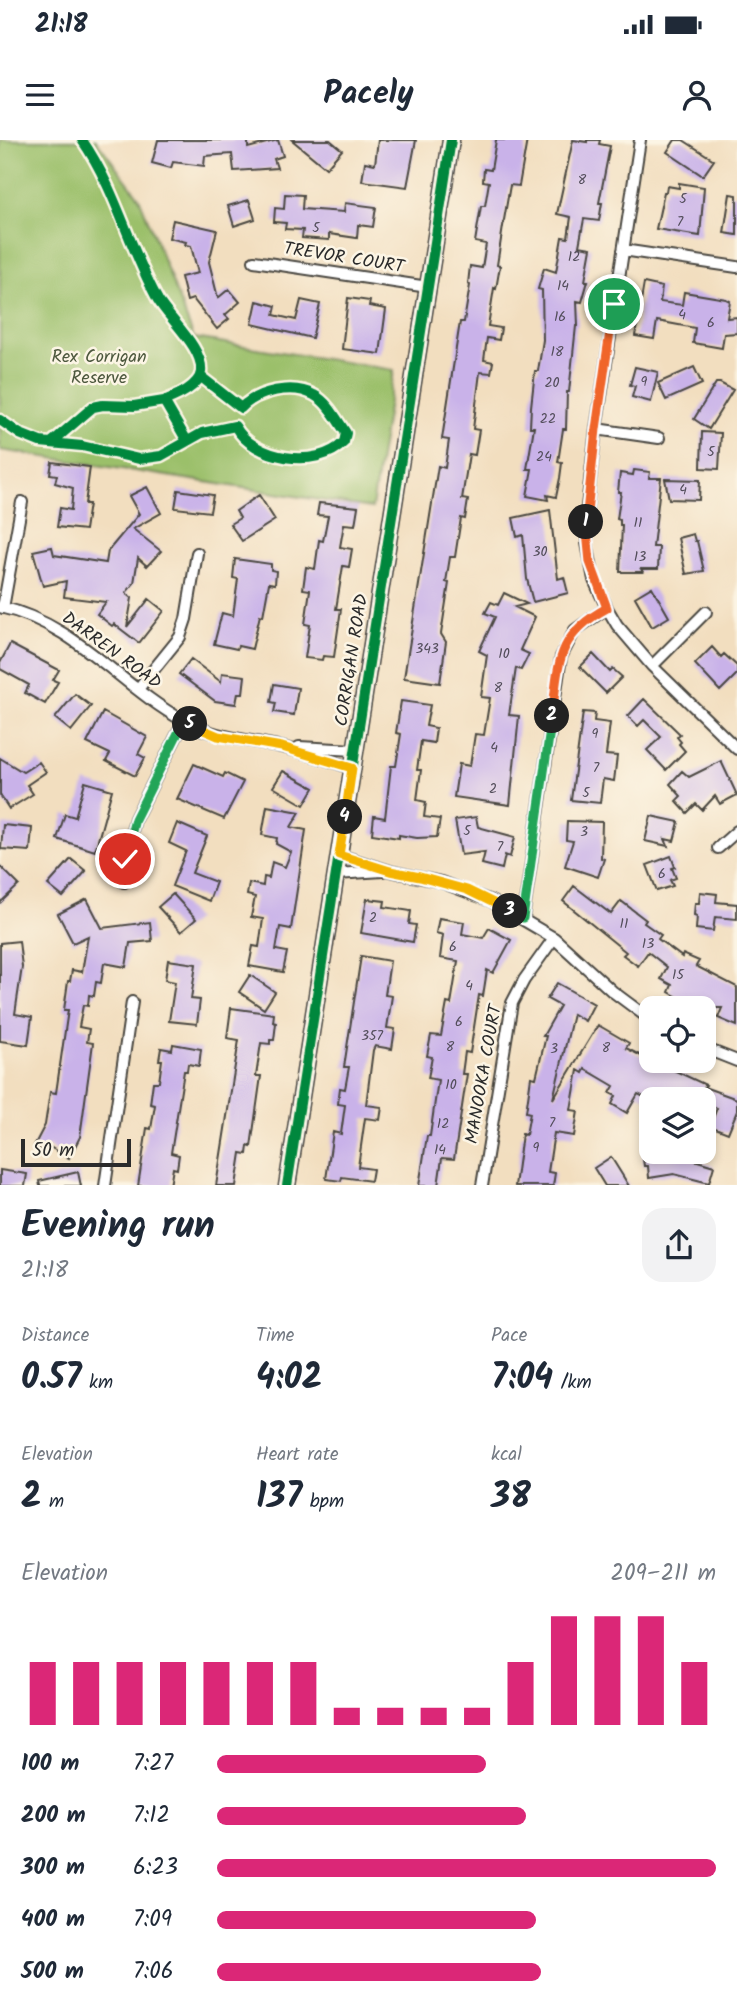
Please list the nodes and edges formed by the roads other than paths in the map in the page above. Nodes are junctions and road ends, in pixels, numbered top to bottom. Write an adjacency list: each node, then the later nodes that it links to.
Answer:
1 (451, 140): 6 (main road, CORRIGAN ROAD)
2 (640, 140): 3 (street)
3 (623, 250): 5 (street); 7 (street)
4 (254, 261): 6 (street, TREVOR COURT)
5 (737, 267)
6 (428, 287): 19 (main road, CORRIGAN ROAD)
7 (596, 429): 8 (street); 12 (street)
8 (659, 438)
9 (22, 502): 11 (street)
10 (197, 553): 15 (street)
11 (1, 607): 15 (street, DARREN ROAD)
12 (607, 608): 14 (street); 27 (street)
13 (706, 611): 14 (street)
14 (652, 666): 18 (street)
15 (138, 689): 16 (street, DARREN ROAD)
16 (184, 721): 17 (street, DARREN ROAD); 26 (street)
17 (282, 747): 19 (street, DARREN ROAD); 20 (street, DARREN ROAD)
18 (737, 749)
19 (355, 750): 20 (main road, CORRIGAN ROAD)
20 (352, 768): 23 (main road, CORRIGAN ROAD)
21 (737, 831): 22 (street)
22 (718, 848)
23 (339, 855): 24 (street); 25 (main road, CORRIGAN ROAD)
24 (390, 871): 25 (street); 27 (street)
25 (336, 874): 34 (main road, CORRIGAN ROAD)
26 (124, 882)
27 (523, 918): 28 (street)
28 (554, 938): 30 (street); 35 (street, MANOOKA COURT)
29 (132, 1002): 33 (street)
30 (639, 1011)
31 (716, 1053): 32 (street)
32 (737, 1061)
33 (105, 1185)
34 (287, 1185)
35 (482, 1185)

